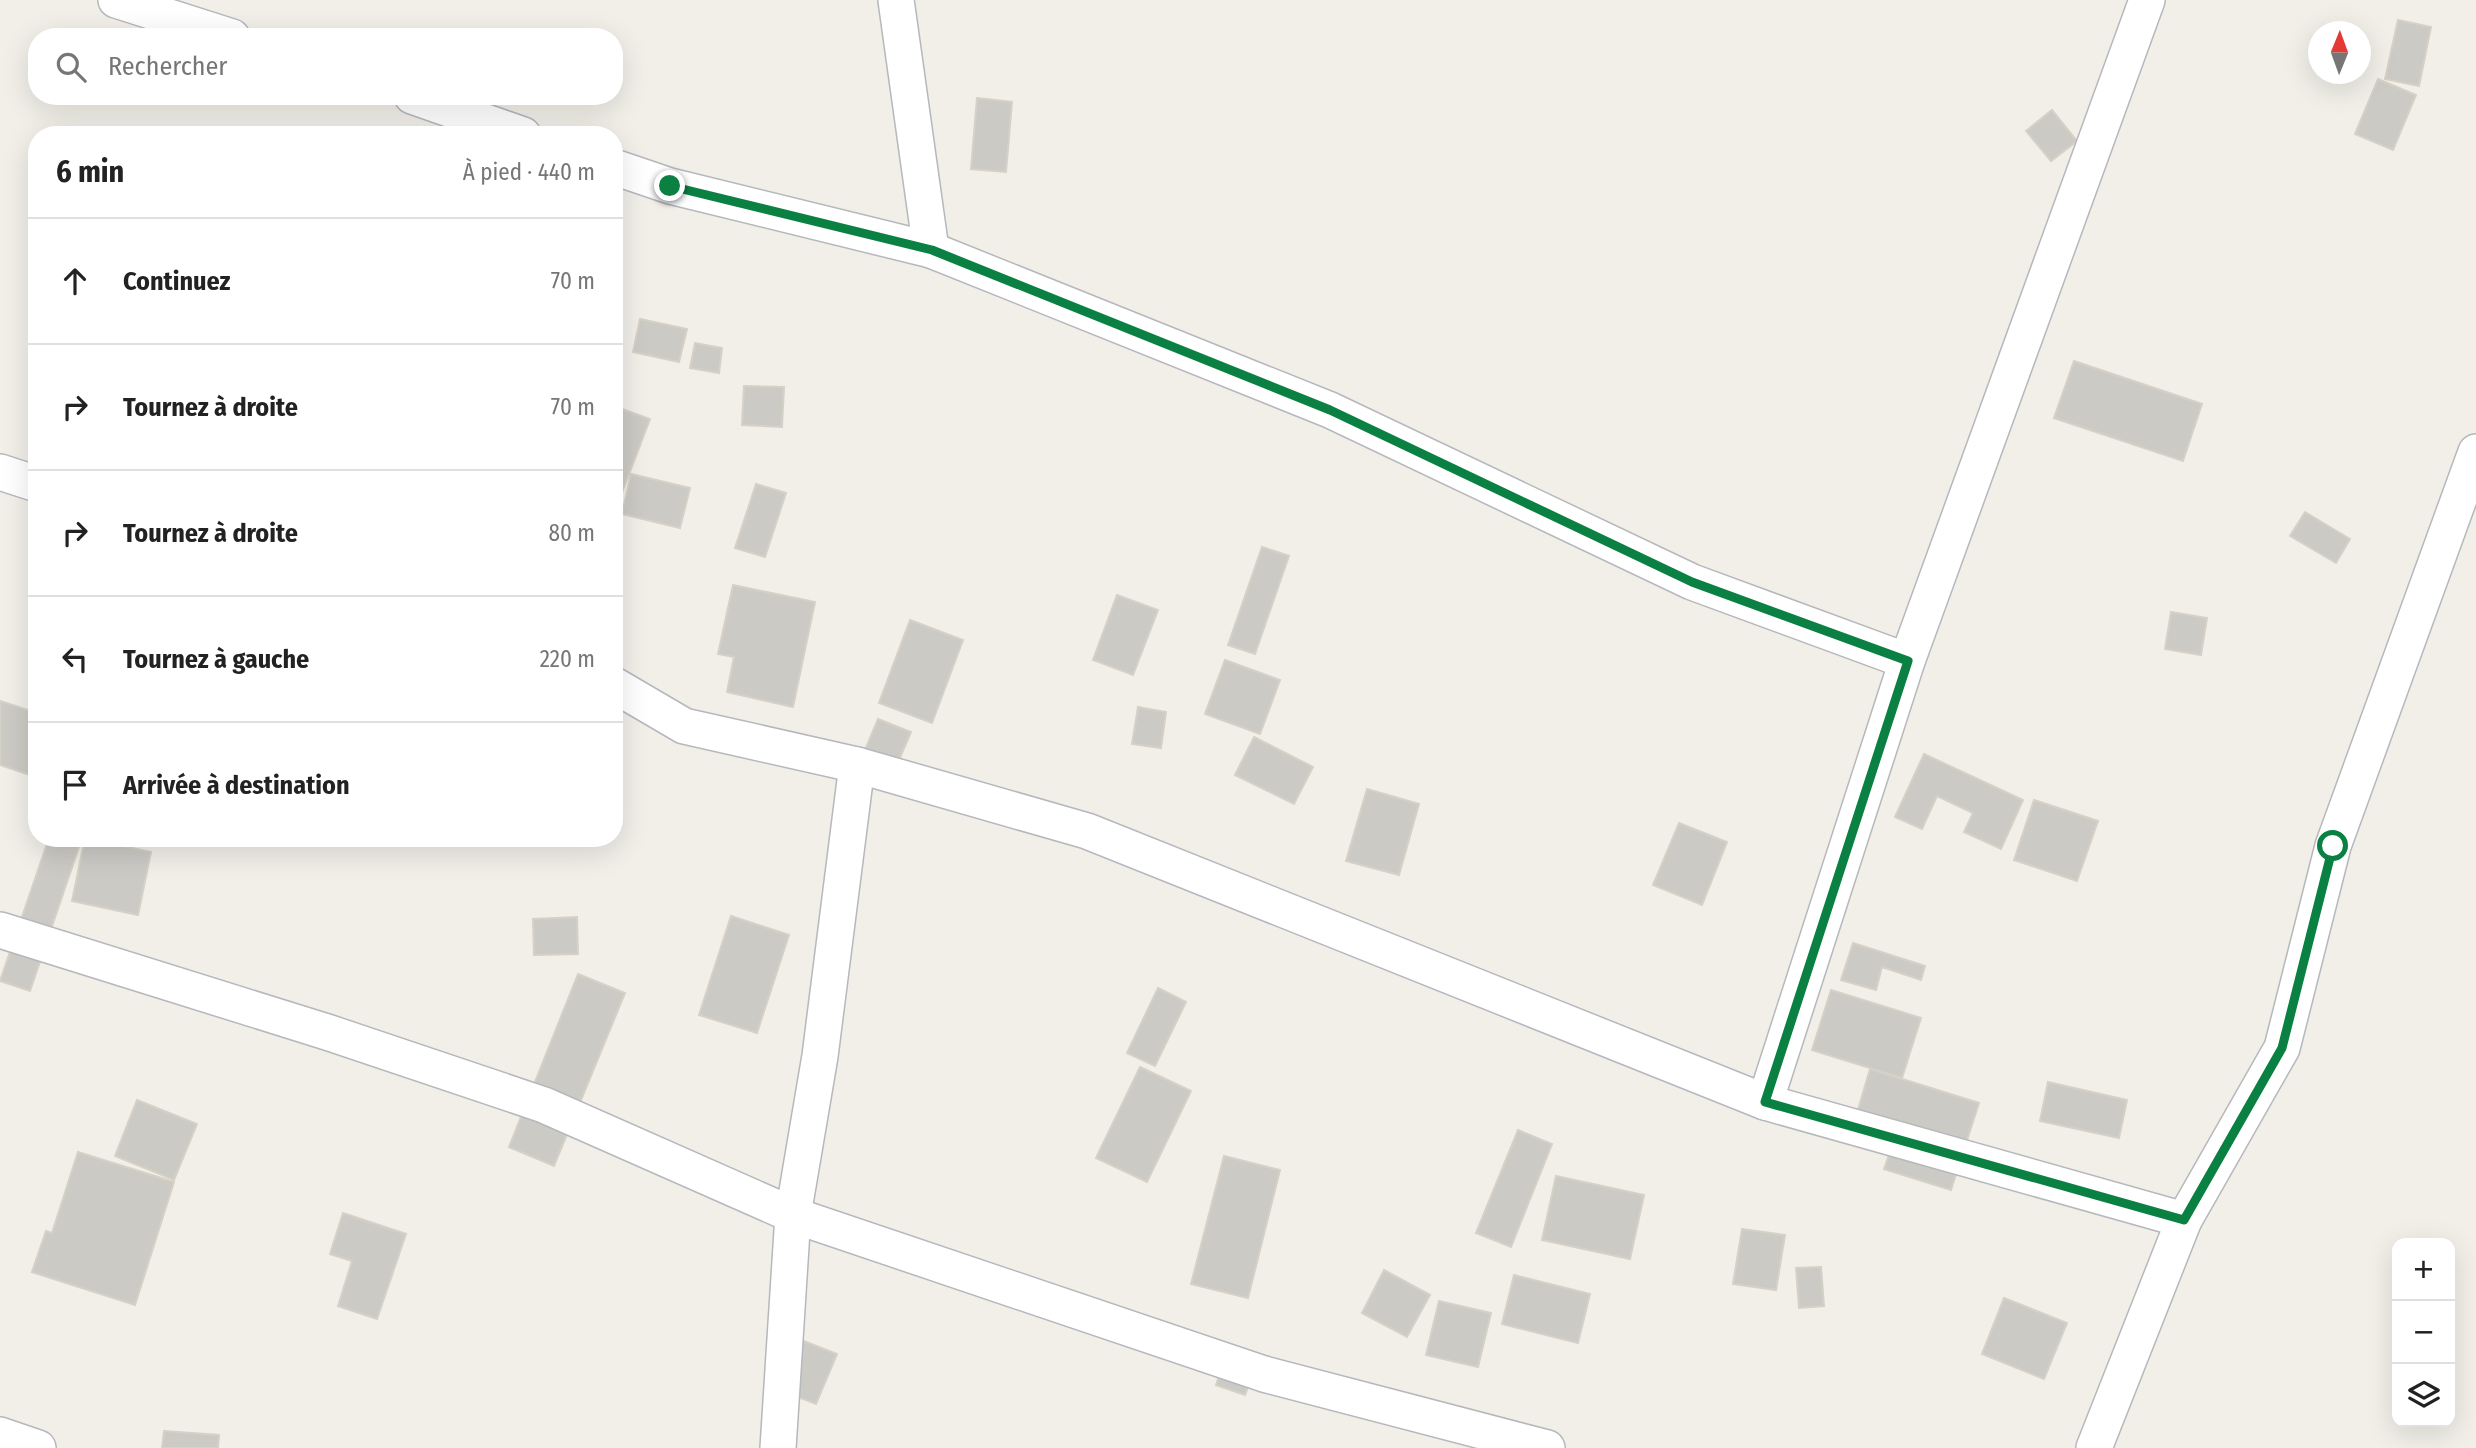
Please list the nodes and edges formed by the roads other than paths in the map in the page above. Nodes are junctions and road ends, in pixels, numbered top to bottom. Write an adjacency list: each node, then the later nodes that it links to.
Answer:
1 (116, 0): 4 (street)
2 (896, 0): 8 (street)
3 (2147, 0): 12 (street)
4 (204, 28)
5 (438, 105): 6 (street)
6 (497, 126)
7 (623, 170): 8 (street)
8 (932, 250): 12 (street)
9 (2476, 452): 18 (street)
10 (0, 472): 11 (street)
11 (28, 481)
12 (1908, 661): 16 (street)
13 (623, 690): 14 (street)
14 (857, 765): 16 (street); 17 (street)
15 (0, 930): 17 (street)
16 (1765, 1102): 18 (street)
17 (793, 1215): 21 (street); 22 (street)
18 (2184, 1220): 23 (street)
19 (0, 1435): 20 (street)
20 (38, 1448)
21 (778, 1448)
22 (1547, 1448)
23 (2094, 1448)

